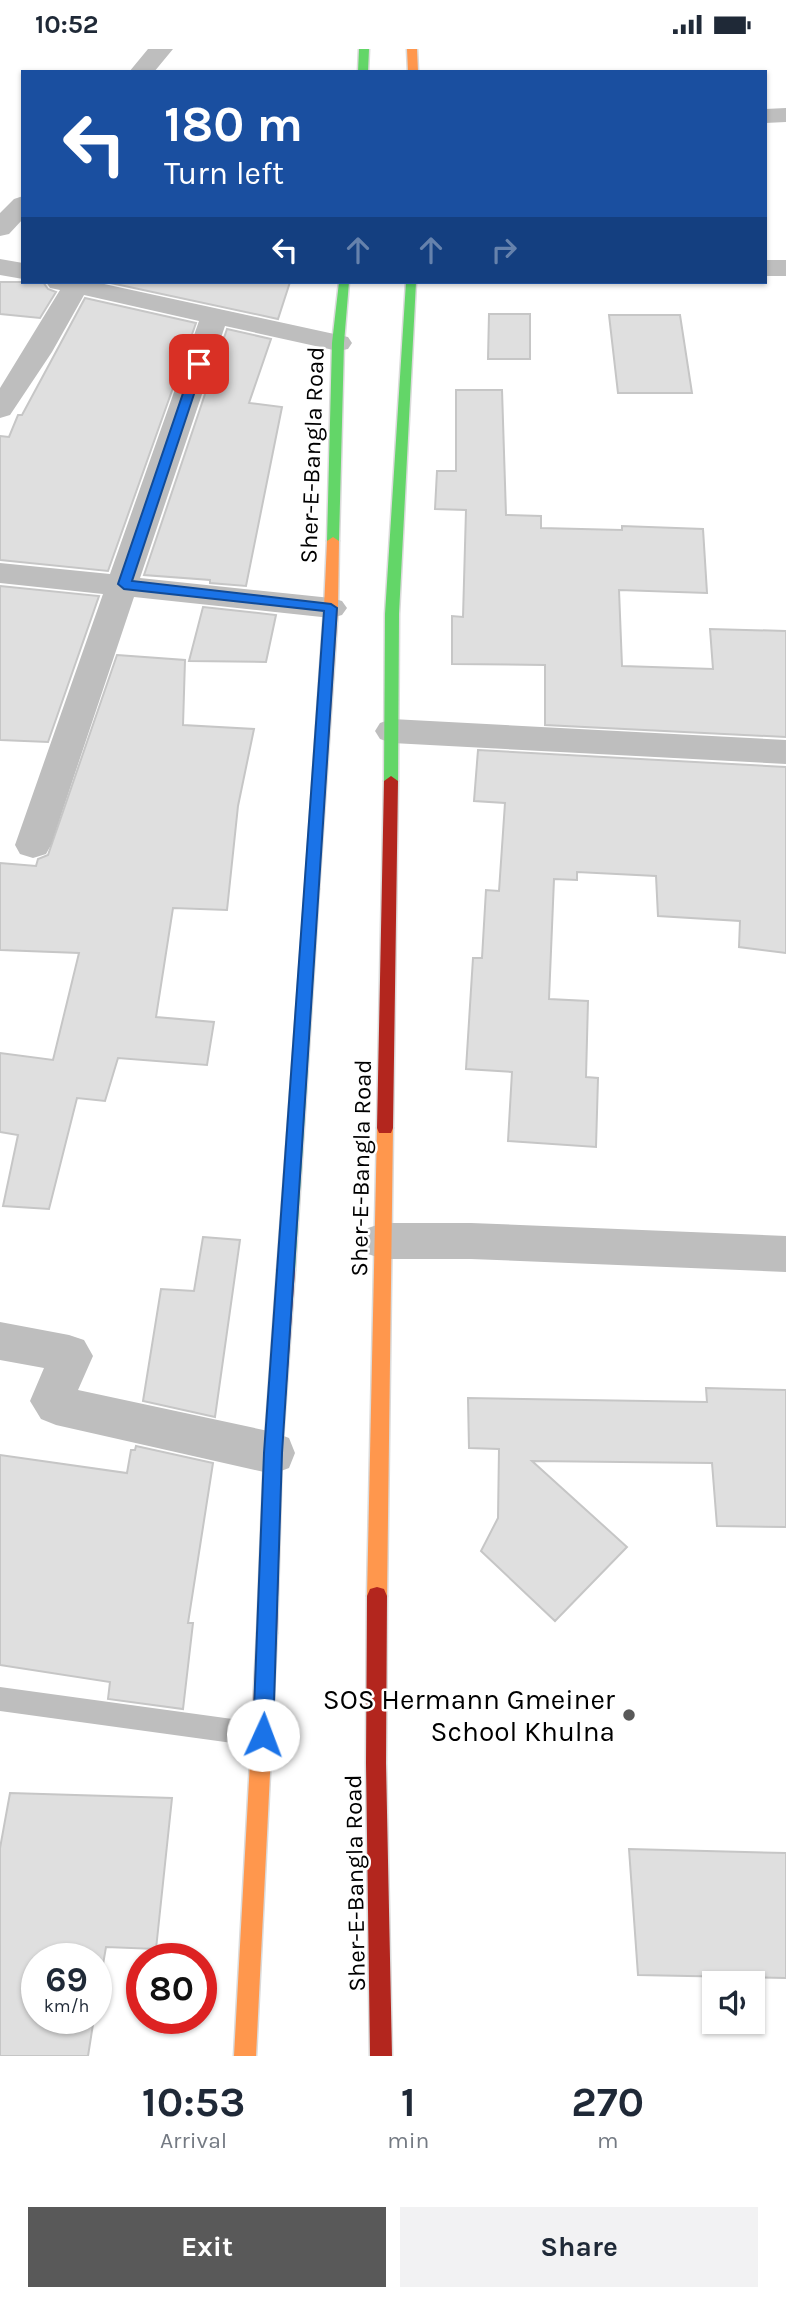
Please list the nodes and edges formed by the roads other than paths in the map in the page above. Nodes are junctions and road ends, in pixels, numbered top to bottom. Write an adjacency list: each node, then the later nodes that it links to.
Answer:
1 (161, 49): 4 (street)
2 (364, 49): 5 (highway)
3 (412, 49): 6 (highway)
4 (143, 70)
5 (363, 70)
6 (413, 70)
7 (786, 115): 8 (street)
8 (767, 116)
9 (21, 206): 10 (street)
10 (0, 228)
11 (0, 267): 14 (street)
12 (767, 268): 13 (street)
13 (786, 268)
14 (21, 271)
15 (67, 284): 18 (street); 20 (street)
16 (344, 284): 19 (highway, Sher-E-Bangla Road)
17 (411, 284): 24 (highway, Sher-E-Bangla Road)
18 (215, 316): 19 (street); 22 (street)
19 (338, 343): 23 (highway, Sher-E-Bangla Road)
20 (0, 409)
21 (0, 573): 22 (street)
22 (124, 584): 23 (street); 26 (street)
23 (331, 608): 30 (highway, Sher-E-Bangla Road)
24 (392, 731): 25 (street); 27 (highway, Sher-E-Bangla Road)
25 (786, 752)
26 (33, 845)
27 (383, 1241): 28 (street); 34 (highway, Sher-E-Bangla Road)
28 (786, 1254)
29 (0, 1341): 30 (street)
30 (273, 1453): 32 (highway, Sher-E-Bangla Road)
31 (0, 1699): 32 (lane)
32 (263, 1735): 33 (highway, Sher-E-Bangla Road)
33 (245, 2056)
34 (381, 2056)

